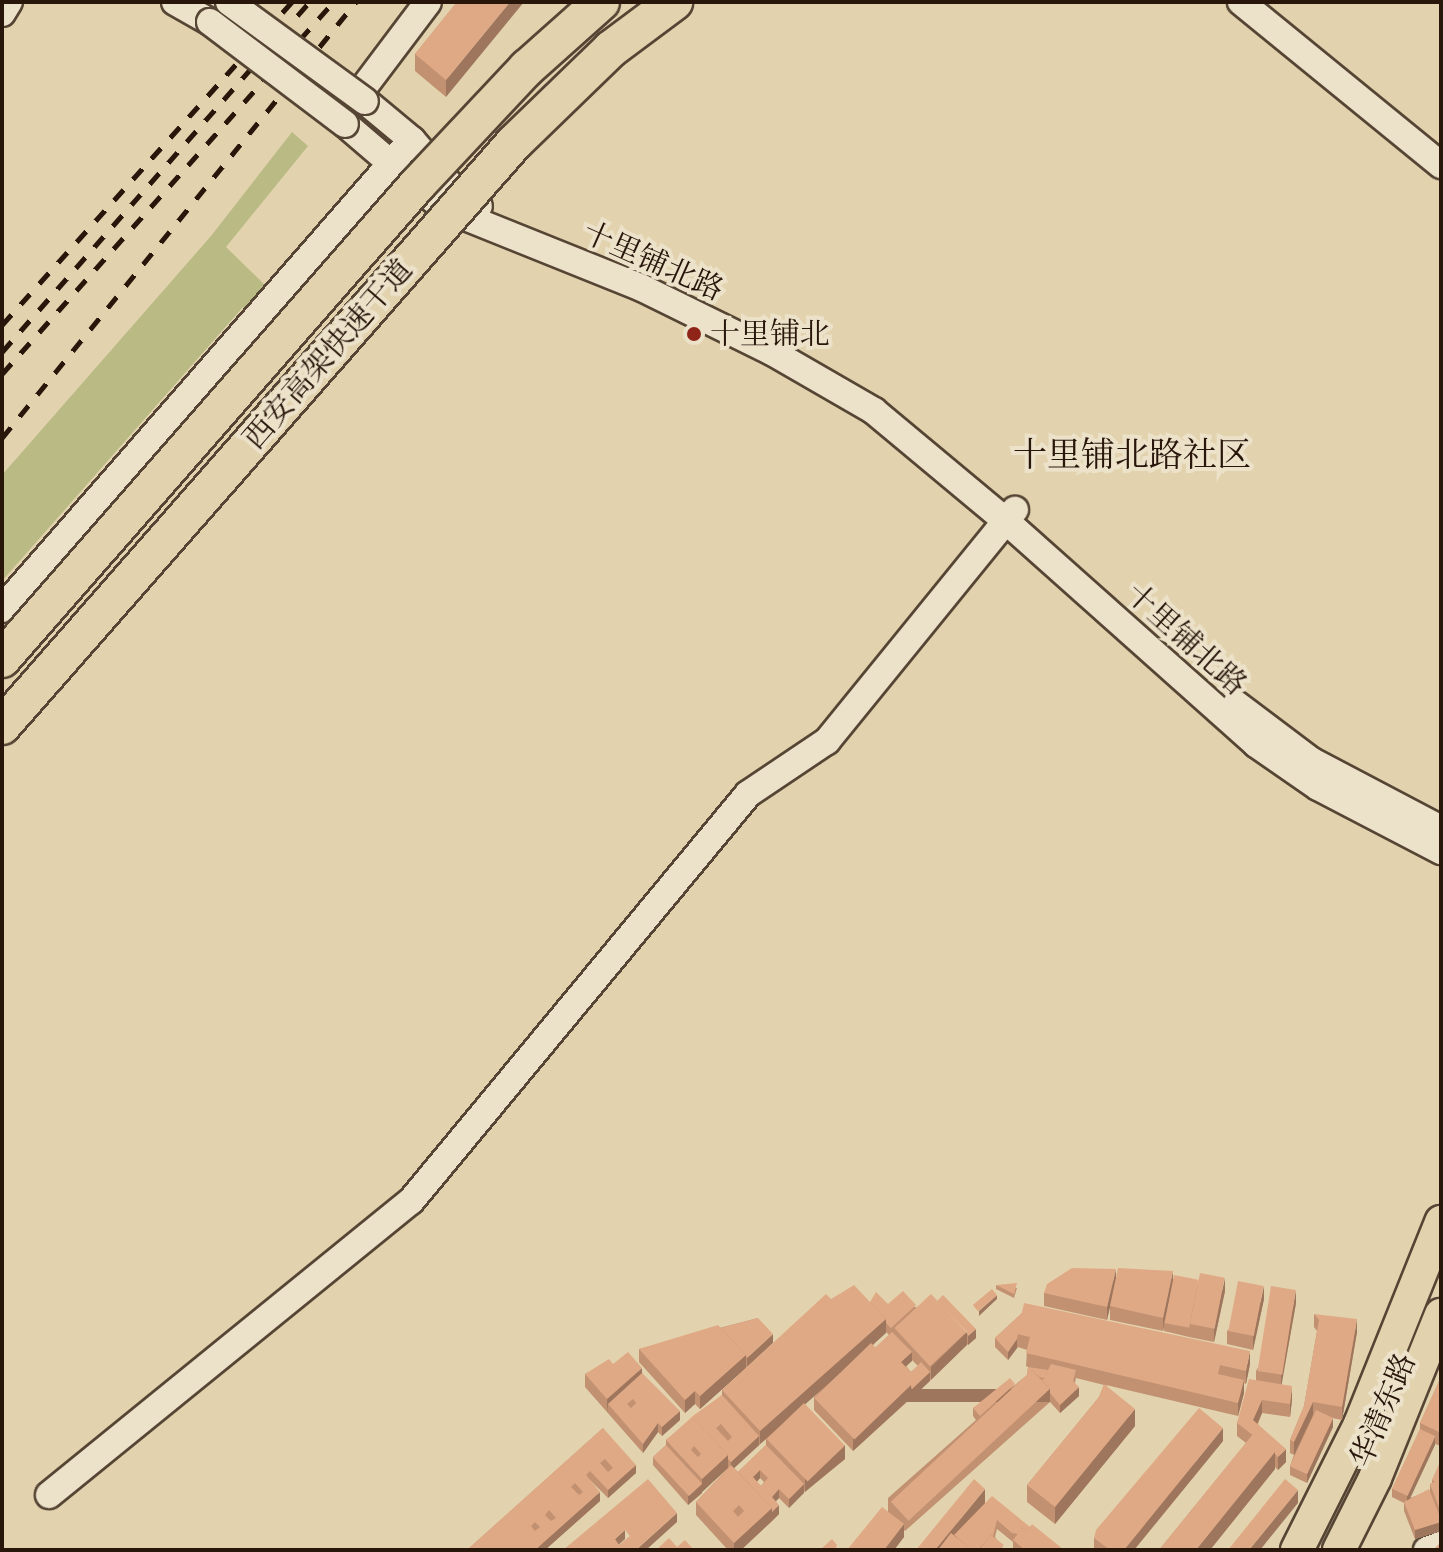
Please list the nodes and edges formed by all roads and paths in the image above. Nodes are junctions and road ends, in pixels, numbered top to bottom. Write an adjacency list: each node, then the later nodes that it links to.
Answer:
1 (175, 2): 9 (street, 十里铺北路, bridge)
2 (229, 2): 7 (street, 十里铺北路, bridge)
3 (428, 2): 7 (street)
4 (601, 2): 13 (highway, 西安高架快速干道, bridge)
5 (674, 2): 14 (highway, 西安高架快速干道, bridge)
6 (1241, 2): 10 (street)
7 (362, 98): 8 (street, 十里铺北路)
8 (412, 140): 9 (street); 11 (street, 十里铺北路)
9 (392, 163): 11 (street, 十里铺北路); 12 (street)
10 (1441, 165)
11 (1011, 516): 15 (street, 十里铺北路); 16 (street, 十里铺北路); 21 (street)
12 (2, 609)
13 (2, 659)
14 (2, 726)
15 (1441, 829)
16 (1441, 851)
17 (1441, 1222): 23 (main road)
18 (1441, 1266): 24 (main road, 华清东路)
19 (1441, 1315): 25 (main road, 华清东路)
20 (1441, 1359): 26 (main road)
21 (49, 1495)
22 (1441, 1545): 27 (street)
23 (1297, 1550)
24 (1316, 1550)
25 (1339, 1550)
26 (1355, 1550)
27 (1427, 1550)

